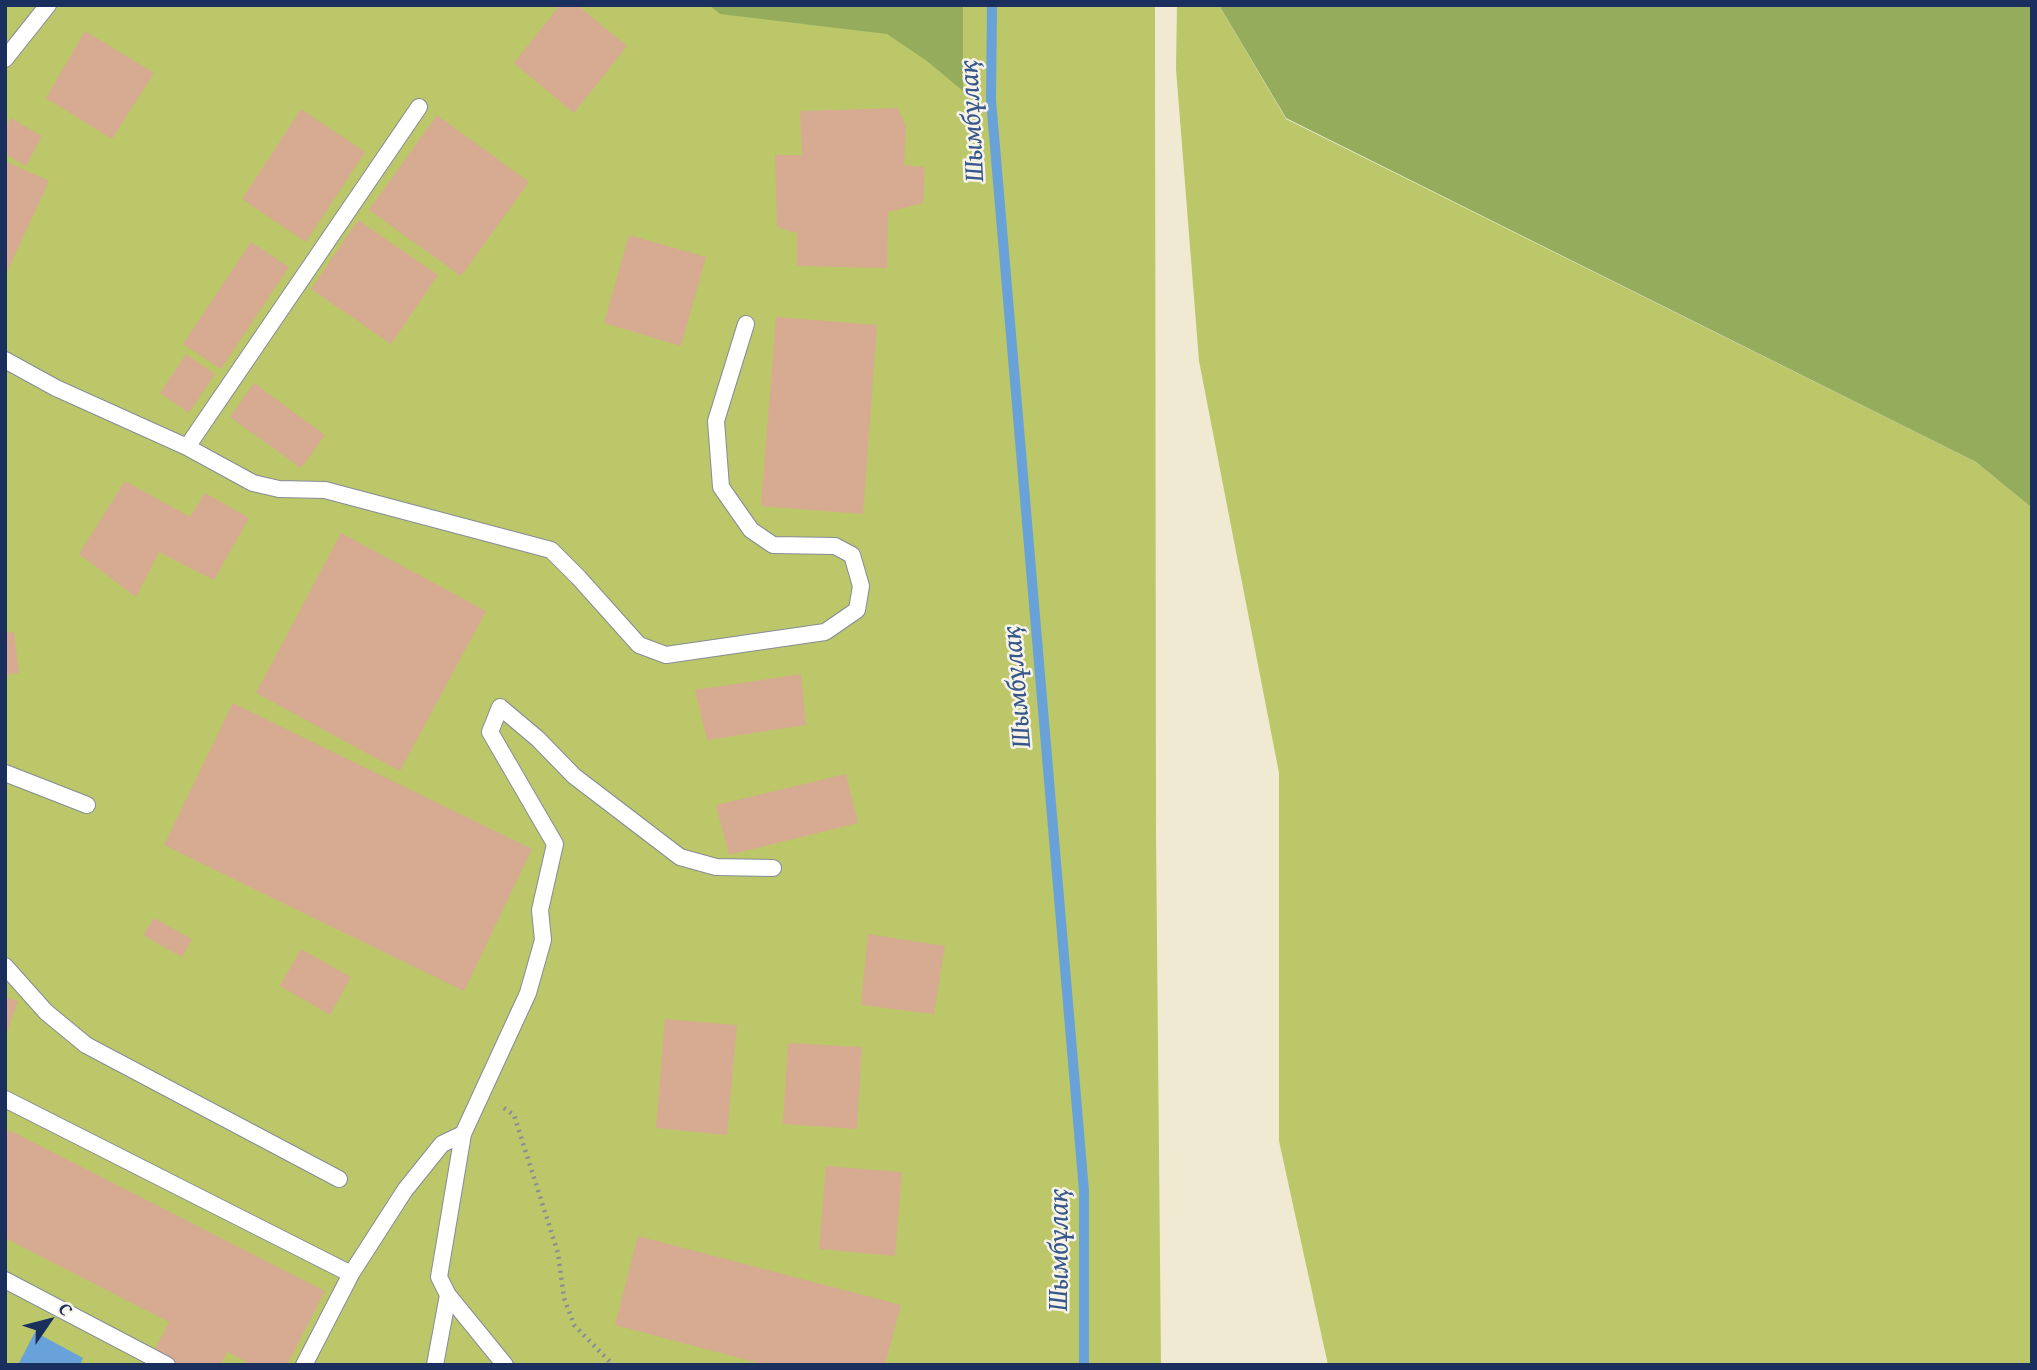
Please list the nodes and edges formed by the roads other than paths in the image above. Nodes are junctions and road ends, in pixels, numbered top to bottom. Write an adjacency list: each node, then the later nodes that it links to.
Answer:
1 (48, 5): 2 (lane)
2 (5, 59)
3 (419, 107): 6 (lane)
4 (746, 324): 6 (lane)
5 (5, 360): 6 (lane)
6 (187, 447)
7 (5, 773): 8 (lane)
8 (87, 805)
9 (773, 868): 12 (lane)
10 (5, 966): 13 (lane)
11 (5, 1099): 14 (lane)
12 (463, 1135): 14 (lane); 16 (lane)
13 (339, 1179)
14 (351, 1274): 18 (lane)
15 (5, 1280): 17 (lane)
16 (448, 1295): 19 (lane); 20 (lane)
17 (167, 1365)
18 (304, 1365)
19 (435, 1365)
20 (505, 1365)

